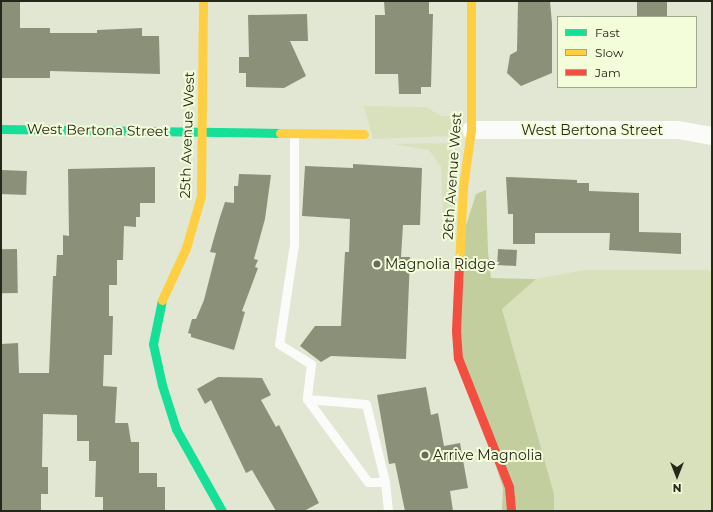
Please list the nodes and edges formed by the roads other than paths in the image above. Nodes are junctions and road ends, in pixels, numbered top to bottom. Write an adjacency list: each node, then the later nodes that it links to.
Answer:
1 (203, 1): 5 (street, 25th Avenue West)
2 (471, 1): 4 (street, 26th Avenue West)
3 (1, 129): 5 (street, West Bertona Street)
4 (471, 130): 8 (street, West Bertona Street); 13 (street, 26th Avenue West)
5 (203, 132): 6 (street, West Bertona Street); 11 (street, 25th Avenue West)
6 (294, 133): 7 (street, West Bertona Street); 9 (lane)
7 (364, 134)
8 (712, 136)
9 (307, 399): 10 (lane); 10 (lane)
10 (385, 482): 12 (lane)
11 (222, 511)
12 (388, 511)
13 (511, 511)

